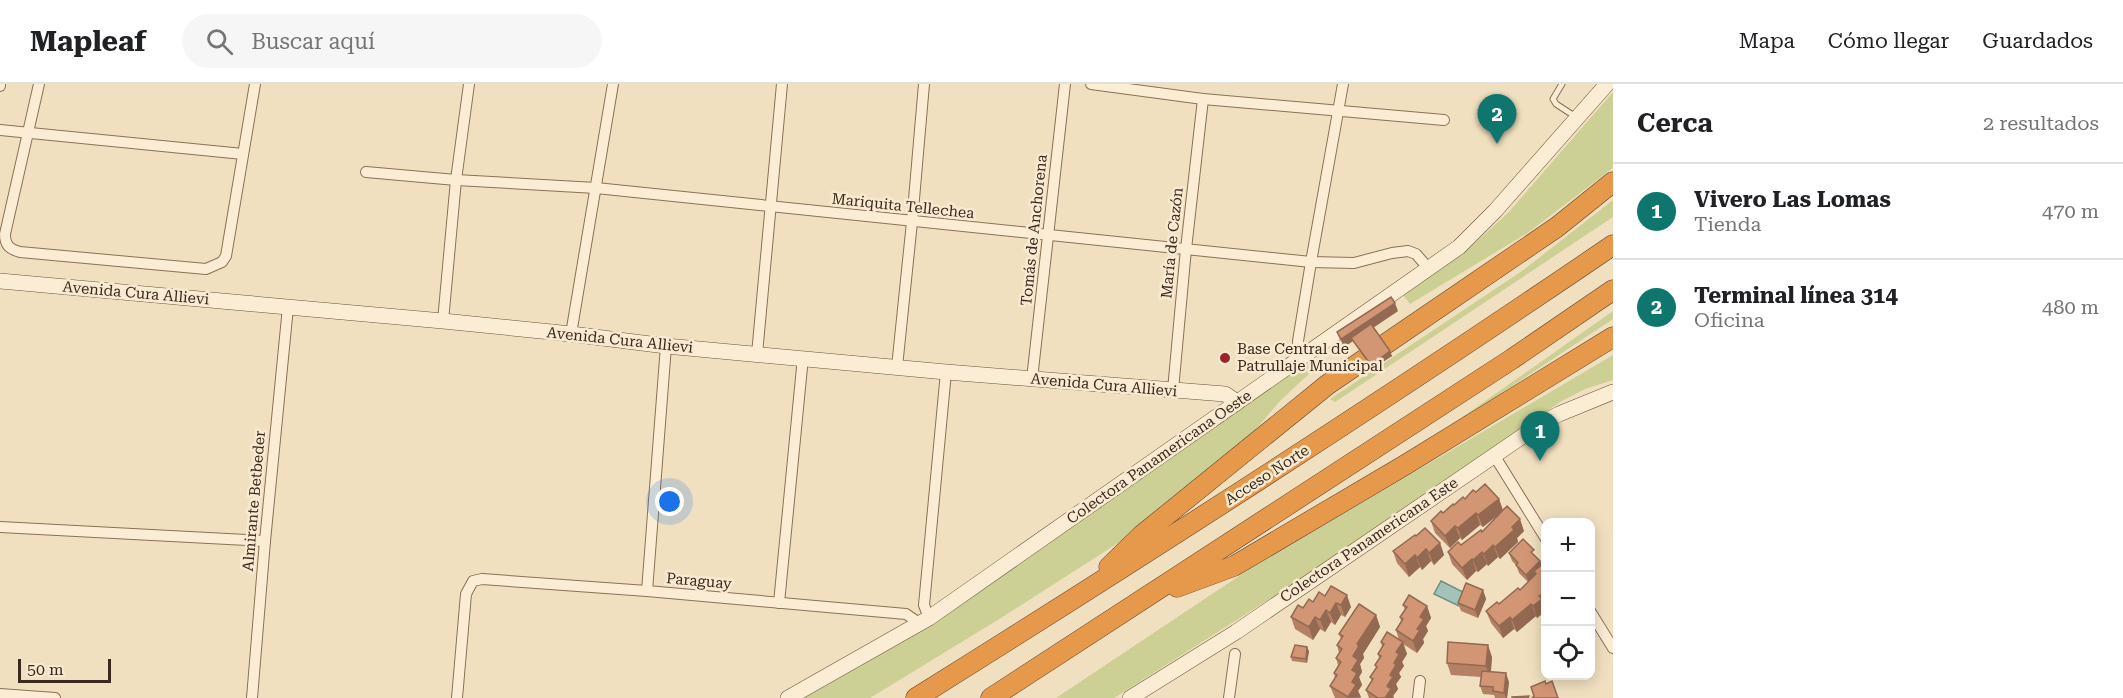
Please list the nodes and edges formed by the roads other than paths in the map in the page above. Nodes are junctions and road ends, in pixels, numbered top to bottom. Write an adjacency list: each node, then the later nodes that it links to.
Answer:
1 (39, 84): 17 (street)
2 (255, 84): 18 (street)
3 (469, 84): 20 (street)
4 (613, 84): 22 (street)
5 (782, 84): 23 (street)
6 (924, 84): 24 (street)
7 (1065, 84): 25 (street, Tomás de Anchorena)
8 (1091, 84): 12 (street)
9 (1343, 84): 13 (street)
10 (1562, 84): 14 (lane)
11 (1606, 84): 14 (street, Colectora Panamericana Oeste)
12 (1203, 99): 13 (street); 27 (street, María de Cazón)
13 (1339, 111): 15 (street); 28 (street)
14 (1577, 117): 29 (street, Colectora Panamericana Oeste)
15 (1444, 120)
16 (0, 130): 17 (street)
17 (28, 133): 18 (street); 18 (street)
18 (243, 154)
19 (366, 172): 20 (street, Mariquita Tellechea)
20 (456, 180): 22 (street, Mariquita Tellechea); 33 (street)
21 (1613, 182): 36 (highway)
22 (596, 188): 23 (street, Mariquita Tellechea); 34 (street)
23 (770, 207): 24 (street, Mariquita Tellechea); 38 (street)
24 (912, 222): 25 (street, Mariquita Tellechea); 42 (street)
25 (1049, 235): 27 (street, Mariquita Tellechea); 44 (street, Tomás de Anchorena)
26 (1613, 245): 53 (highway, Acceso Norte)
27 (1186, 249): 28 (street, Mariquita Tellechea); 45 (street, María de Cazón)
28 (1311, 262): 29 (street, Mariquita Tellechea); 40 (street)
29 (1429, 269): 40 (street, Colectora Panamericana Oeste)
30 (0, 281): 32 (street, Avenida Cura Allievi)
31 (1613, 290): 54 (highway)
32 (288, 307): 33 (street, Avenida Cura Allievi); 51 (street, Almirante Betbeder)
33 (443, 321): 34 (street, Avenida Cura Allievi)
34 (571, 334): 37 (street, Avenida Cura Allievi)
35 (1613, 337): 54 (highway)
36 (1384, 345)
37 (666, 346): 38 (street, Avenida Cura Allievi); 52 (street)
38 (757, 354): 39 (street, Avenida Cura Allievi)
39 (803, 357): 42 (street, Avenida Cura Allievi); 55 (street)
40 (1299, 357): 47 (street, Colectora Panamericana Oeste)
41 (1365, 359): 53 (highway)
42 (897, 367): 43 (street, Avenida Cura Allievi)
43 (946, 372): 44 (street, Avenida Cura Allievi); 57 (street)
44 (1032, 379): 45 (street, Avenida Cura Allievi)
45 (1173, 390): 47 (street, Avenida Cura Allievi)
46 (1613, 392): 48 (street, Colectora Panamericana Este)
47 (1237, 402): 57 (street, Colectora Panamericana Oeste)
48 (1494, 455): 50 (street); 68 (street, Colectora Panamericana Este)
49 (0, 527): 51 (street)
50 (1541, 532)
51 (265, 541): 63 (street, Almirante Betbeder)
52 (647, 591): 55 (street, Paraguay); 64 (street, Paraguay)
53 (1079, 596): 66 (highway, Acceso Norte)
54 (1146, 598): 67 (highway)
55 (779, 603): 57 (street, Paraguay)
56 (1595, 619): 58 (street)
57 (924, 620): 65 (street, Colectora Panamericana Oeste)
58 (1613, 648)
59 (1235, 654): 69 (street)
60 (1420, 681): 70 (street)
61 (0, 693): 62 (street)
62 (56, 698)
63 (252, 698)
64 (457, 698)
65 (788, 698)
66 (916, 698)
67 (991, 698)
68 (1130, 698)
69 (1229, 698)
70 (1418, 698)

